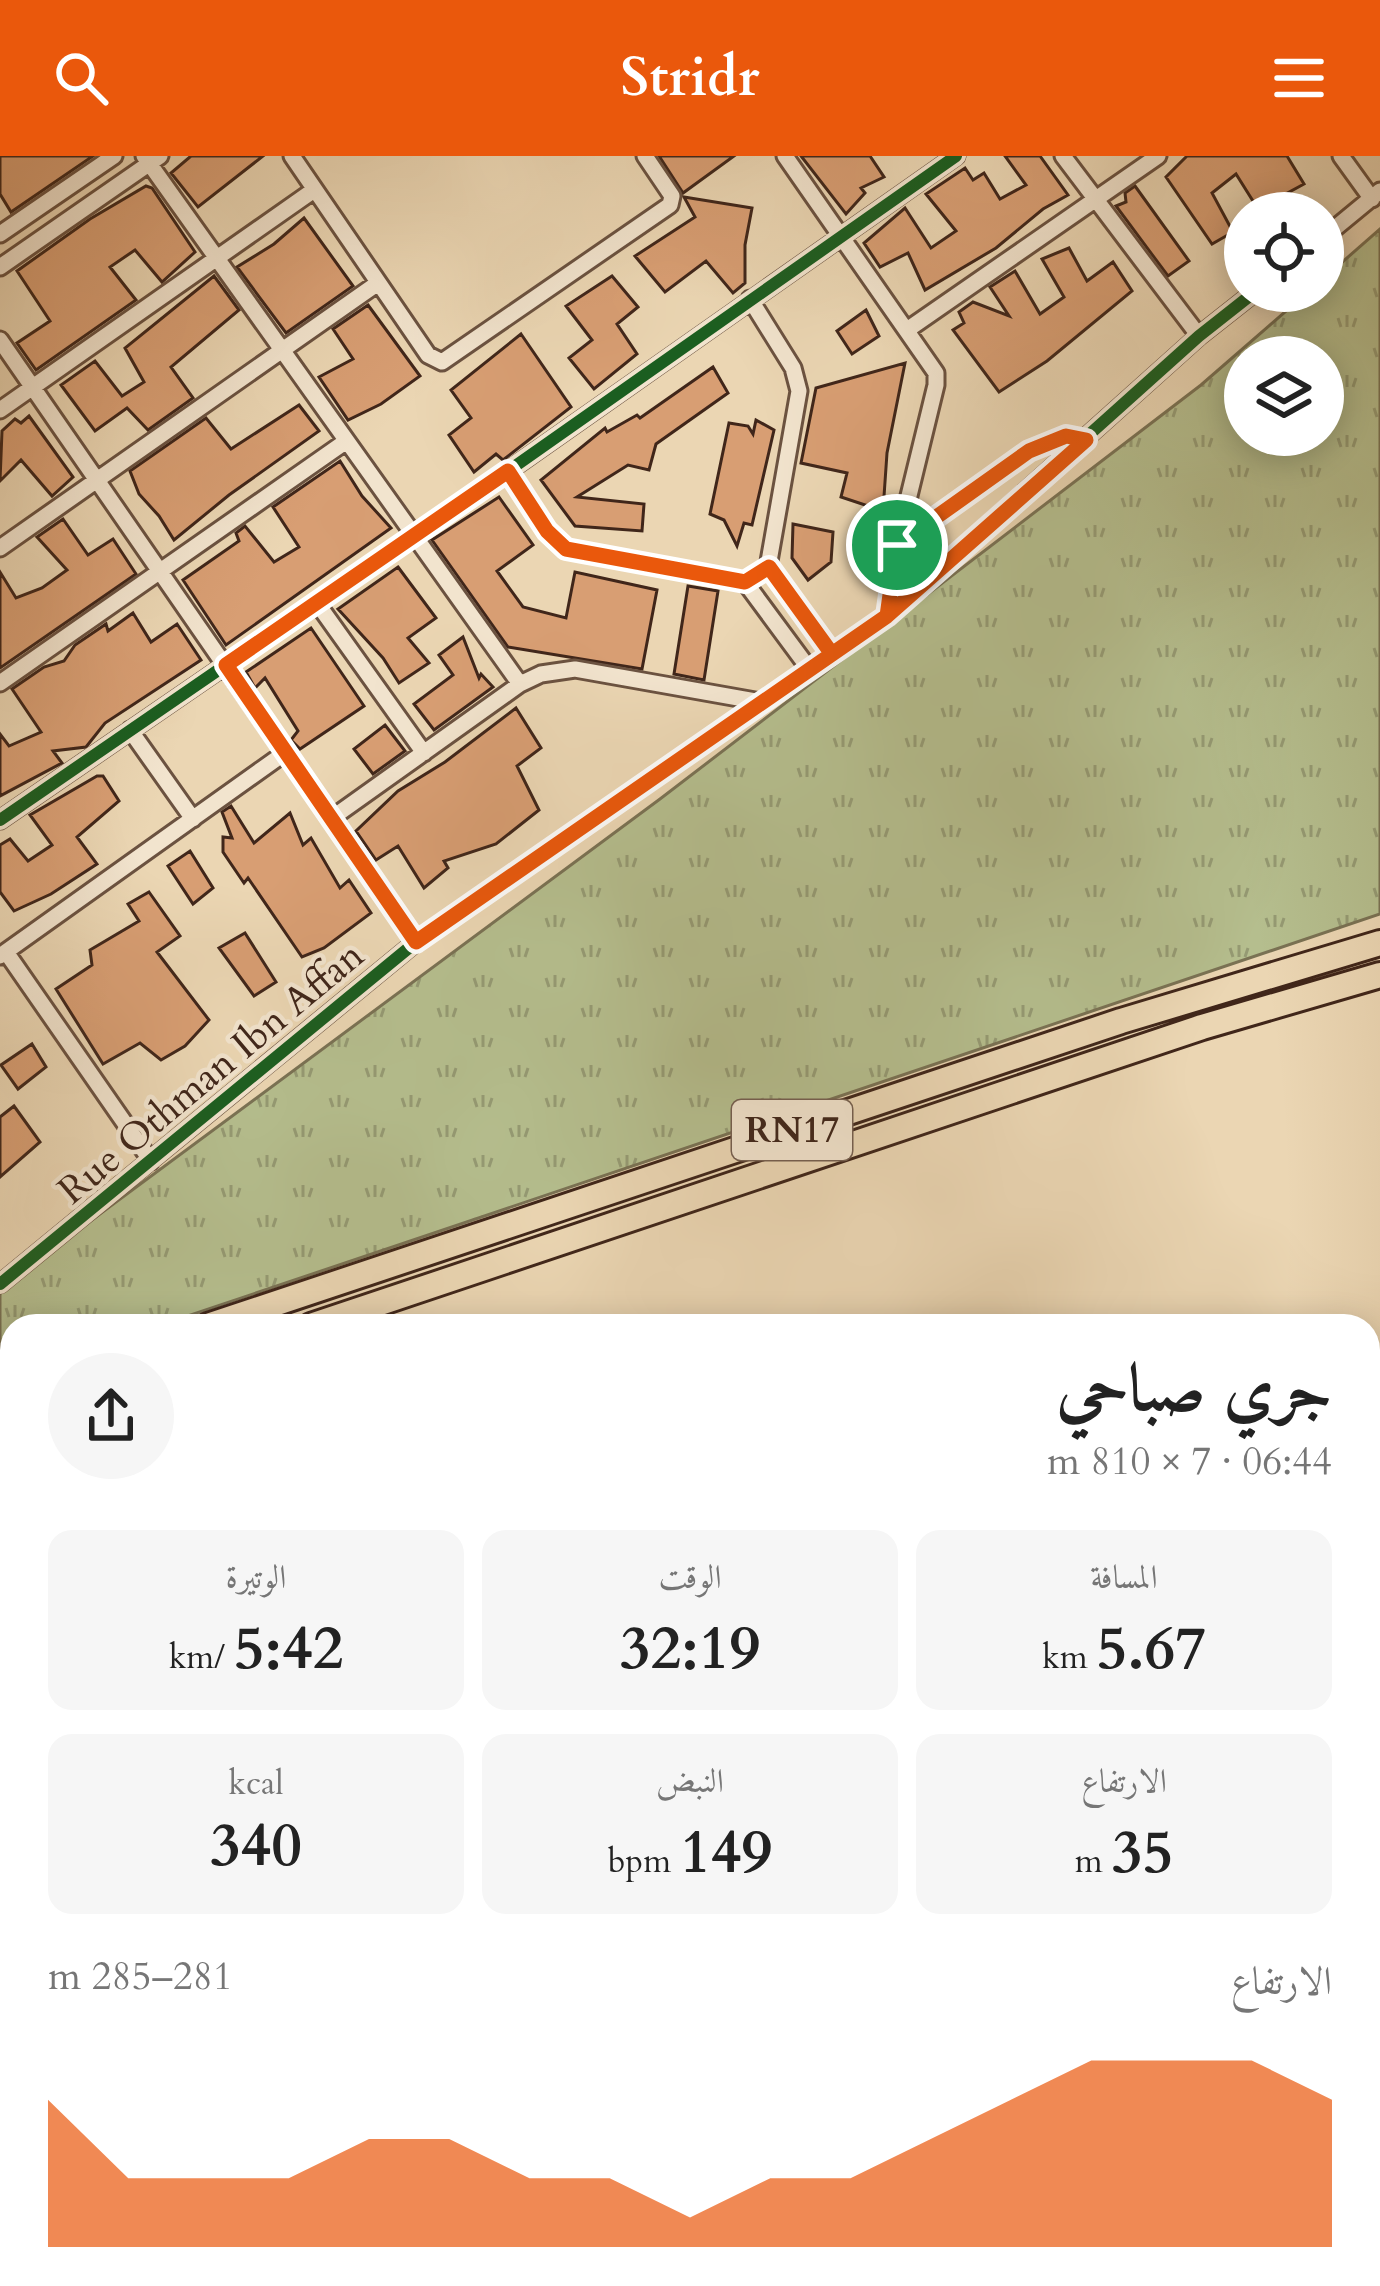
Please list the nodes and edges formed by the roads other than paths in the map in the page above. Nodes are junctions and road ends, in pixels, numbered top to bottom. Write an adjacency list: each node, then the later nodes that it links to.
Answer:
1 (114, 156): 14 (street)
2 (292, 156): 10 (street)
3 (645, 156): 18 (street)
4 (785, 156): 15 (street)
5 (956, 156): 15 (street)
6 (1063, 156): 12 (street)
7 (1158, 156): 12 (street)
8 (1342, 156): 11 (street)
9 (151, 158): 16 (street); 17 (street)
10 (314, 190): 16 (street); 18 (street)
11 (1376, 195): 13 (street)
12 (1094, 201): 21 (street); 22 (street)
13 (1344, 221)
14 (0, 235)
15 (841, 236): 19 (street); 21 (street)
16 (218, 258): 24 (street); 25 (street)
17 (0, 267)
18 (378, 283): 24 (street)
19 (750, 299): 29 (street); 34 (street)
20 (1229, 312): 22 (street, Rue Othman Ibn Affan)
21 (907, 330): 32 (street)
22 (1199, 336): 27 (street, Rue Othman Ibn Affan)
23 (0, 340): 25 (street)
24 (281, 350): 28 (street); 30 (street)
25 (33, 387): 26 (street); 30 (street)
26 (0, 410)
27 (1086, 440): 32 (street); 38 (street, Rue Othman Ibn Affan)
28 (345, 442): 31 (street); 35 (street)
29 (508, 471): 31 (street); 36 (street)
30 (99, 478): 33 (street); 35 (street)
31 (411, 536): 37 (street); 43 (street)
32 (897, 545): 38 (street)
33 (0, 548)
34 (769, 567): 36 (street); 39 (street)
35 (160, 571): 40 (street); 42 (street)
36 (745, 582): 41 (street)
37 (317, 603): 40 (street); 47 (street)
38 (887, 616): 39 (street, Rue Othman Ibn Affan)
39 (832, 654): 41 (street, Rue Othman Ibn Affan)
40 (226, 665): 45 (street); 46 (street)
41 (810, 670): 44 (street, Rue Othman Ibn Affan)
42 (0, 683)
43 (520, 685): 44 (street); 47 (street)
44 (761, 702): 51 (street, Rue Othman Ibn Affan)
45 (130, 730): 48 (street); 50 (street)
46 (286, 752): 48 (street); 49 (street)
47 (424, 753): 49 (street)
48 (193, 818): 53 (street)
49 (332, 818): 51 (street)
50 (0, 820)
51 (416, 942): 55 (street, Rue Othman Ibn Affan)
52 (1380, 943): 57 (highway, RN17)
53 (3, 954): 55 (street)
54 (1380, 975): 58 (highway, RN17)
55 (151, 1161): 56 (street, Rue Othman Ibn Affan)
56 (0, 1284)
57 (244, 1314)
58 (347, 1314)

